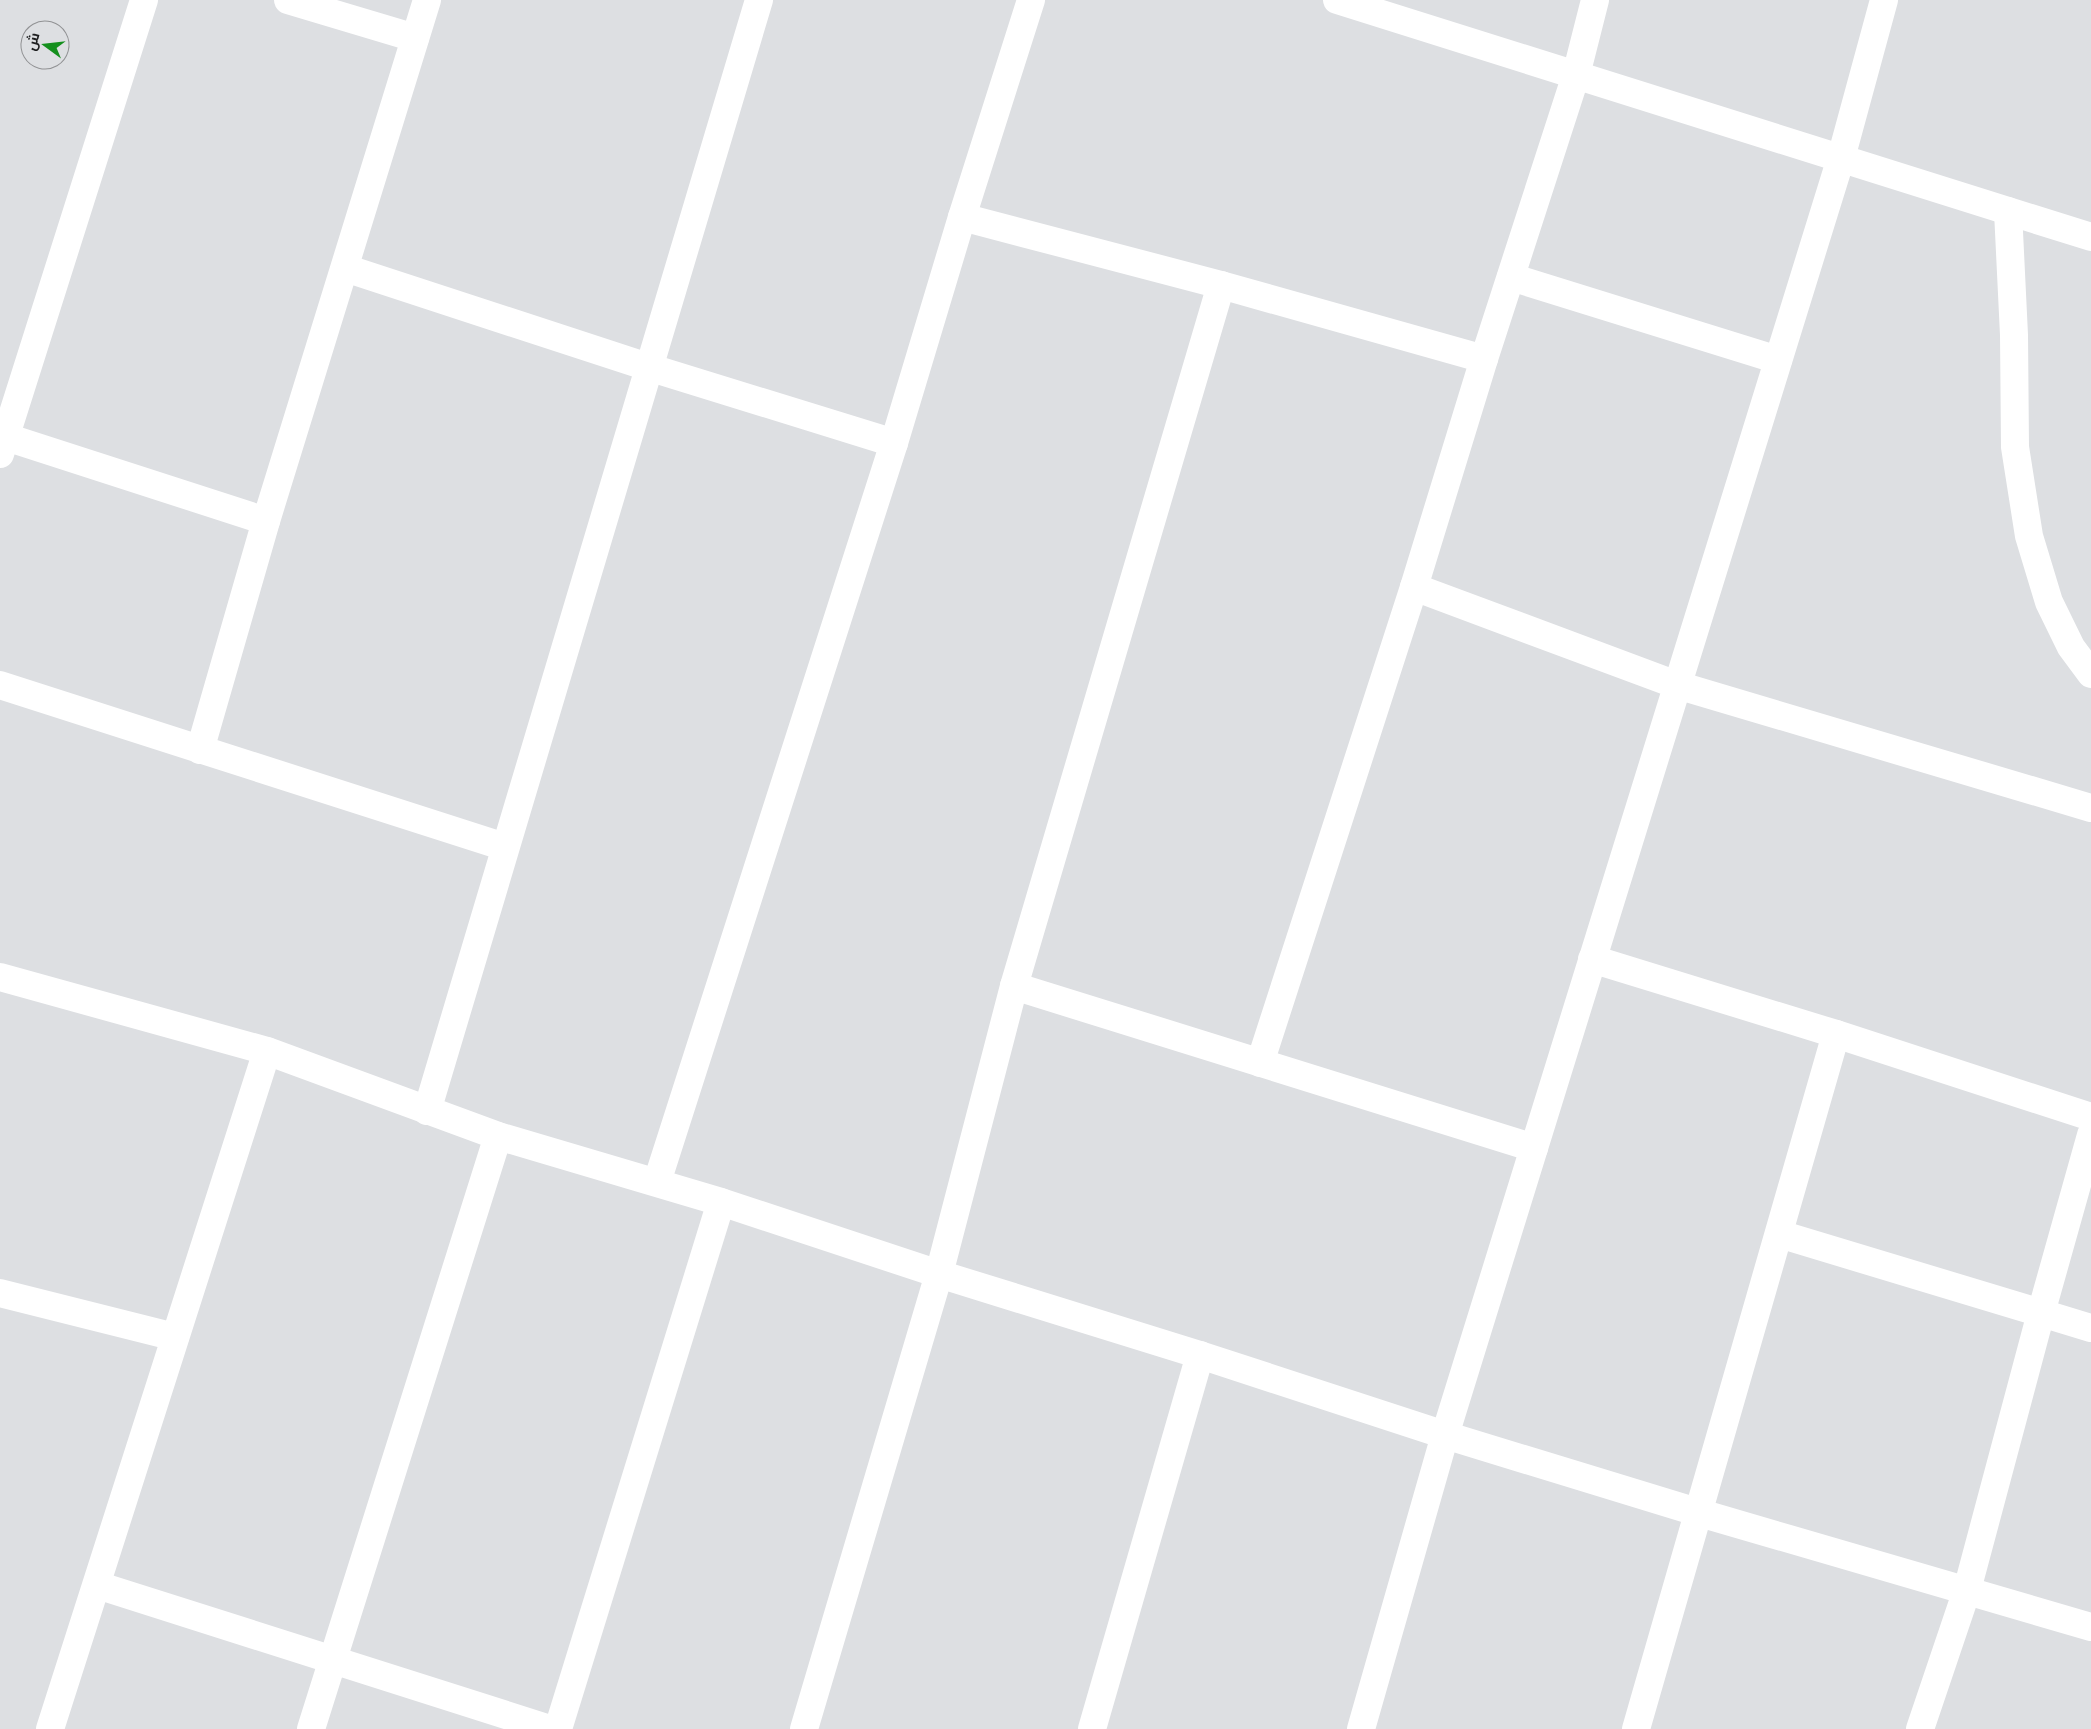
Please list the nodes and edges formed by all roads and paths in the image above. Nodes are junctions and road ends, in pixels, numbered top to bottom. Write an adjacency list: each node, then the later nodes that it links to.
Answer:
1 (144, 0): 21 (street)
2 (288, 0): 9 (street)
3 (427, 0): 9 (street)
4 (758, 0): 20 (street)
5 (1030, 0): 13 (street)
6 (1338, 0): 10 (street)
7 (1595, 0): 10 (street)
8 (1884, 0): 11 (street)
9 (415, 38): 15 (street)
10 (1576, 75): 11 (street); 16 (street)
11 (1841, 158): 12 (street); 19 (street)
12 (2008, 211): 14 (street); 25 (street)
13 (962, 217): 17 (street); 22 (street)
14 (2091, 237)
15 (344, 268): 20 (street); 23 (street)
16 (1511, 277): 18 (street); 19 (street)
17 (1221, 285): 18 (street); 33 (street)
18 (1484, 359): 24 (street)
19 (1778, 360): 27 (street)
20 (648, 368): 22 (street); 30 (street)
21 (2, 442): 23 (street)
22 (894, 443): 42 (street)
23 (266, 520): 28 (street)
24 (1414, 587): 27 (street); 36 (street)
25 (2091, 674)
26 (0, 685): 28 (street)
27 (1677, 685): 29 (street); 31 (street)
28 (200, 750): 30 (street)
29 (2091, 808)
30 (505, 847): 37 (street)
31 (1592, 959): 34 (street); 41 (street)
32 (0, 976): 35 (street)
33 (1014, 986): 36 (street); 45 (street)
34 (1836, 1034): 38 (street); 44 (street)
35 (267, 1052): 37 (street); 49 (street)
36 (1260, 1064): 41 (street)
37 (427, 1111): 40 (street)
38 (2091, 1117)
39 (2091, 1135): 47 (street)
40 (498, 1136): 42 (street); 56 (street)
41 (1534, 1148): 51 (street)
42 (657, 1182): 43 (street)
43 (722, 1202): 45 (street); 60 (street)
44 (1780, 1234): 47 (street); 52 (street)
45 (939, 1274): 50 (street); 61 (street)
46 (0, 1293): 49 (street)
47 (2041, 1313): 48 (street); 54 (street)
48 (2091, 1328)
49 (175, 1337): 53 (street)
50 (1200, 1355): 51 (street); 62 (street)
51 (1445, 1435): 52 (street); 63 (street)
52 (1700, 1513): 54 (street); 64 (street)
53 (97, 1585): 56 (street); 57 (street)
54 (1967, 1590): 55 (street); 65 (street)
55 (2091, 1627)
56 (334, 1660): 58 (street); 59 (street)
57 (50, 1729)
58 (311, 1729)
59 (550, 1729)
60 (558, 1729)
61 (804, 1729)
62 (1092, 1729)
63 (1361, 1729)
64 (1636, 1729)
65 (1920, 1729)

